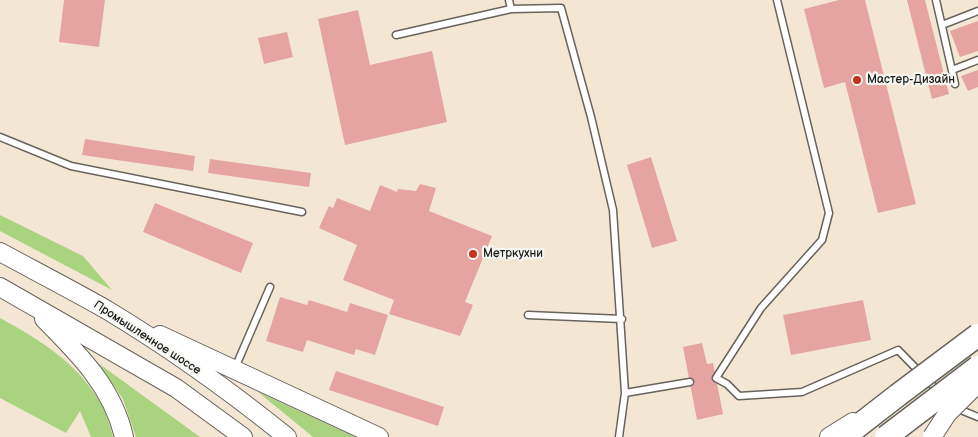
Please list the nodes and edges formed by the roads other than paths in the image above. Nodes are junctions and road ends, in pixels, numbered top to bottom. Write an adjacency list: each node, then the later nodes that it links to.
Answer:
1 (509, 0): 4 (lane)
2 (777, 0): 27 (lane)
3 (936, 0): 6 (lane)
4 (511, 9): 7 (lane); 19 (lane)
5 (978, 12): 6 (lane)
6 (942, 24): 9 (lane)
7 (396, 35)
8 (978, 60): 9 (lane)
9 (952, 70): 10 (lane)
10 (955, 84)
11 (0, 137): 12 (lane)
12 (302, 212)
13 (0, 252): 17 (main road, Промышленное шоссе)
14 (0, 287): 16 (main road)
15 (270, 287): 22 (lane)
16 (26, 301): 28 (main road); 29 (main road)
17 (107, 310): 22 (main road); 30 (main road, Промышленное шоссе)
18 (528, 315): 19 (lane)
19 (622, 319): 25 (lane)
20 (978, 336): 26 (highway, bridge)
21 (978, 367): 35 (highway, bridge)
22 (235, 369): 31 (main road)
23 (690, 382): 25 (lane)
24 (978, 383): 36 (main road, bridge)
25 (625, 393): 32 (lane)
26 (898, 395): 33 (main road); 34 (highway)
27 (978, 417)
28 (124, 437)
29 (243, 437)
30 (287, 437)
31 (379, 437)
32 (619, 437)
33 (829, 437)
34 (844, 437)
35 (886, 437)
36 (932, 437)

